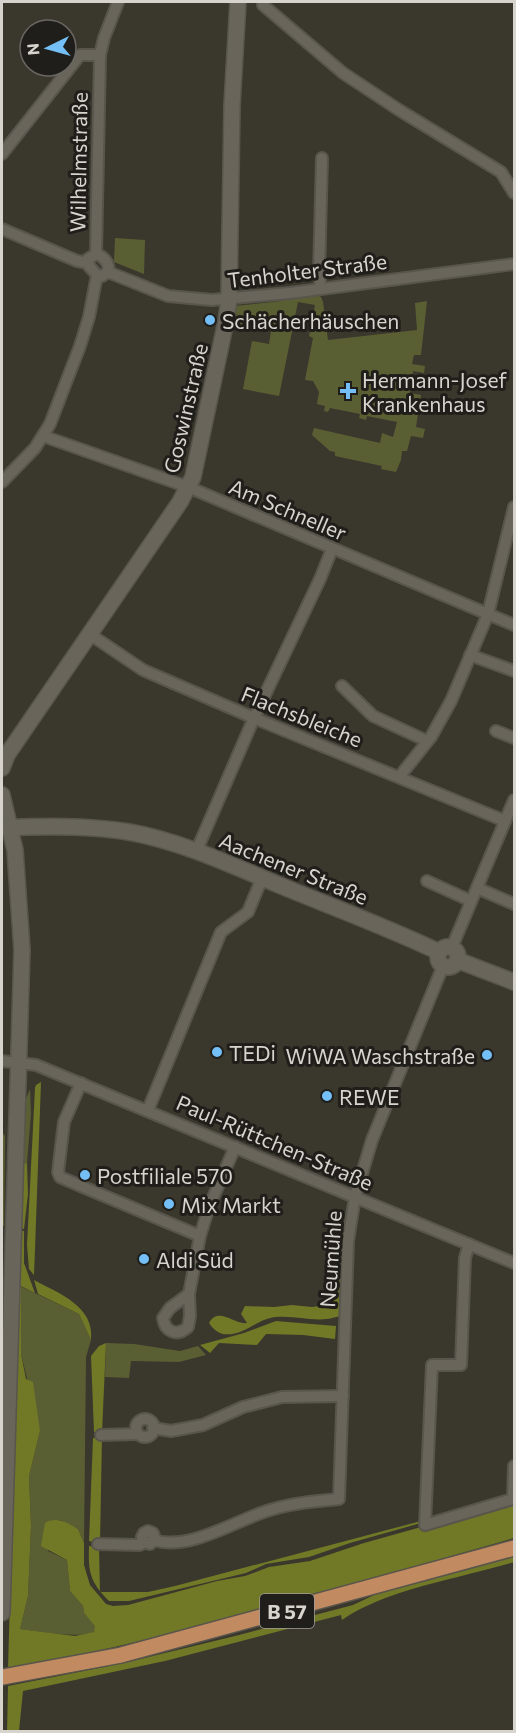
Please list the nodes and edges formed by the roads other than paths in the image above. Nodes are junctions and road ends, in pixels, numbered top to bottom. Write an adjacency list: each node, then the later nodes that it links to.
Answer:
1 (118, 2): 4 (street, Wilhelmstraße)
2 (238, 2): 14 (main road, Goswinstraße)
3 (263, 5): 7 (street)
4 (100, 55): 5 (street); 9 (street, Wilhelmstraße)
5 (2, 154)
6 (322, 158): 13 (street)
7 (514, 193)
8 (2, 229): 9 (street)
9 (92, 259): 11 (street, Wilhelmstraße); 12 (street, Wilhelmstraße)
10 (514, 264): 13 (street, Tenholter Straße)
11 (108, 272): 12 (street); 14 (street, Tenholter Straße)
12 (97, 275): 15 (street)
13 (321, 288): 14 (street, Tenholter Straße)
14 (228, 299): 17 (main road, Goswinstraße)
15 (43, 436): 16 (street); 17 (street, Am Schneller)
16 (2, 482)
17 (188, 487): 19 (street, Am Schneller); 22 (main road, Goswinstraße)
18 (514, 507): 20 (street)
19 (332, 549): 20 (street, Am Schneller); 26 (street)
20 (488, 614): 21 (street, Am Schneller); 23 (street)
21 (514, 625)
22 (91, 635): 26 (street, Flachsbleiche); 30 (main road, Goswinstraße)
23 (470, 655): 24 (street); 29 (street)
24 (514, 671)
25 (342, 686): 29 (street)
26 (254, 718): 31 (street, Flachsbleiche); 36 (street)
27 (496, 731): 28 (street)
28 (514, 738)
29 (427, 741): 31 (street)
30 (2, 768)
31 (400, 776): 34 (street, Flachsbleiche)
32 (2, 795): 35 (main road)
33 (514, 800): 34 (street, Neumühle)
34 (505, 821): 39 (street, Neumühle)
35 (6, 828): 36 (main road, Aachener Straße); 45 (main road)
36 (196, 852): 37 (main road, Aachener Straße)
37 (262, 878): 42 (main road, Aachener Straße); 47 (street)
38 (427, 881): 40 (street)
39 (477, 888): 40 (street, Neumühle); 41 (street)
40 (471, 900): 42 (street, Neumühle)
41 (514, 904)
42 (448, 956): 43 (main road, Aachener Straße); 49 (street, Neumühle)
43 (514, 982)
44 (2, 1061): 45 (street, Paul-Rüttchen-Straße)
45 (18, 1062): 46 (street, Paul-Rüttchen-Straße); 60 (main road)
46 (81, 1083): 47 (street, Paul-Rüttchen-Straße); 50 (street)
47 (148, 1110): 48 (street, Paul-Rüttchen-Straße)
48 (236, 1147): 49 (street, Paul-Rüttchen-Straße); 50 (street)
49 (355, 1197): 51 (street, Paul-Rüttchen-Straße); 54 (street, Neumühle)
50 (200, 1236): 53 (street)
51 (469, 1244): 52 (street, Paul-Rüttchen-Straße); 57 (street)
52 (514, 1263)
53 (189, 1294)
54 (343, 1396): 55 (street); 58 (street, Neumühle)
55 (101, 1435)
56 (514, 1466): 57 (street)
57 (513, 1499)
58 (98, 1544)
59 (514, 1548): 61 (main road, B 57)
60 (2, 1613)
61 (2, 1677)

